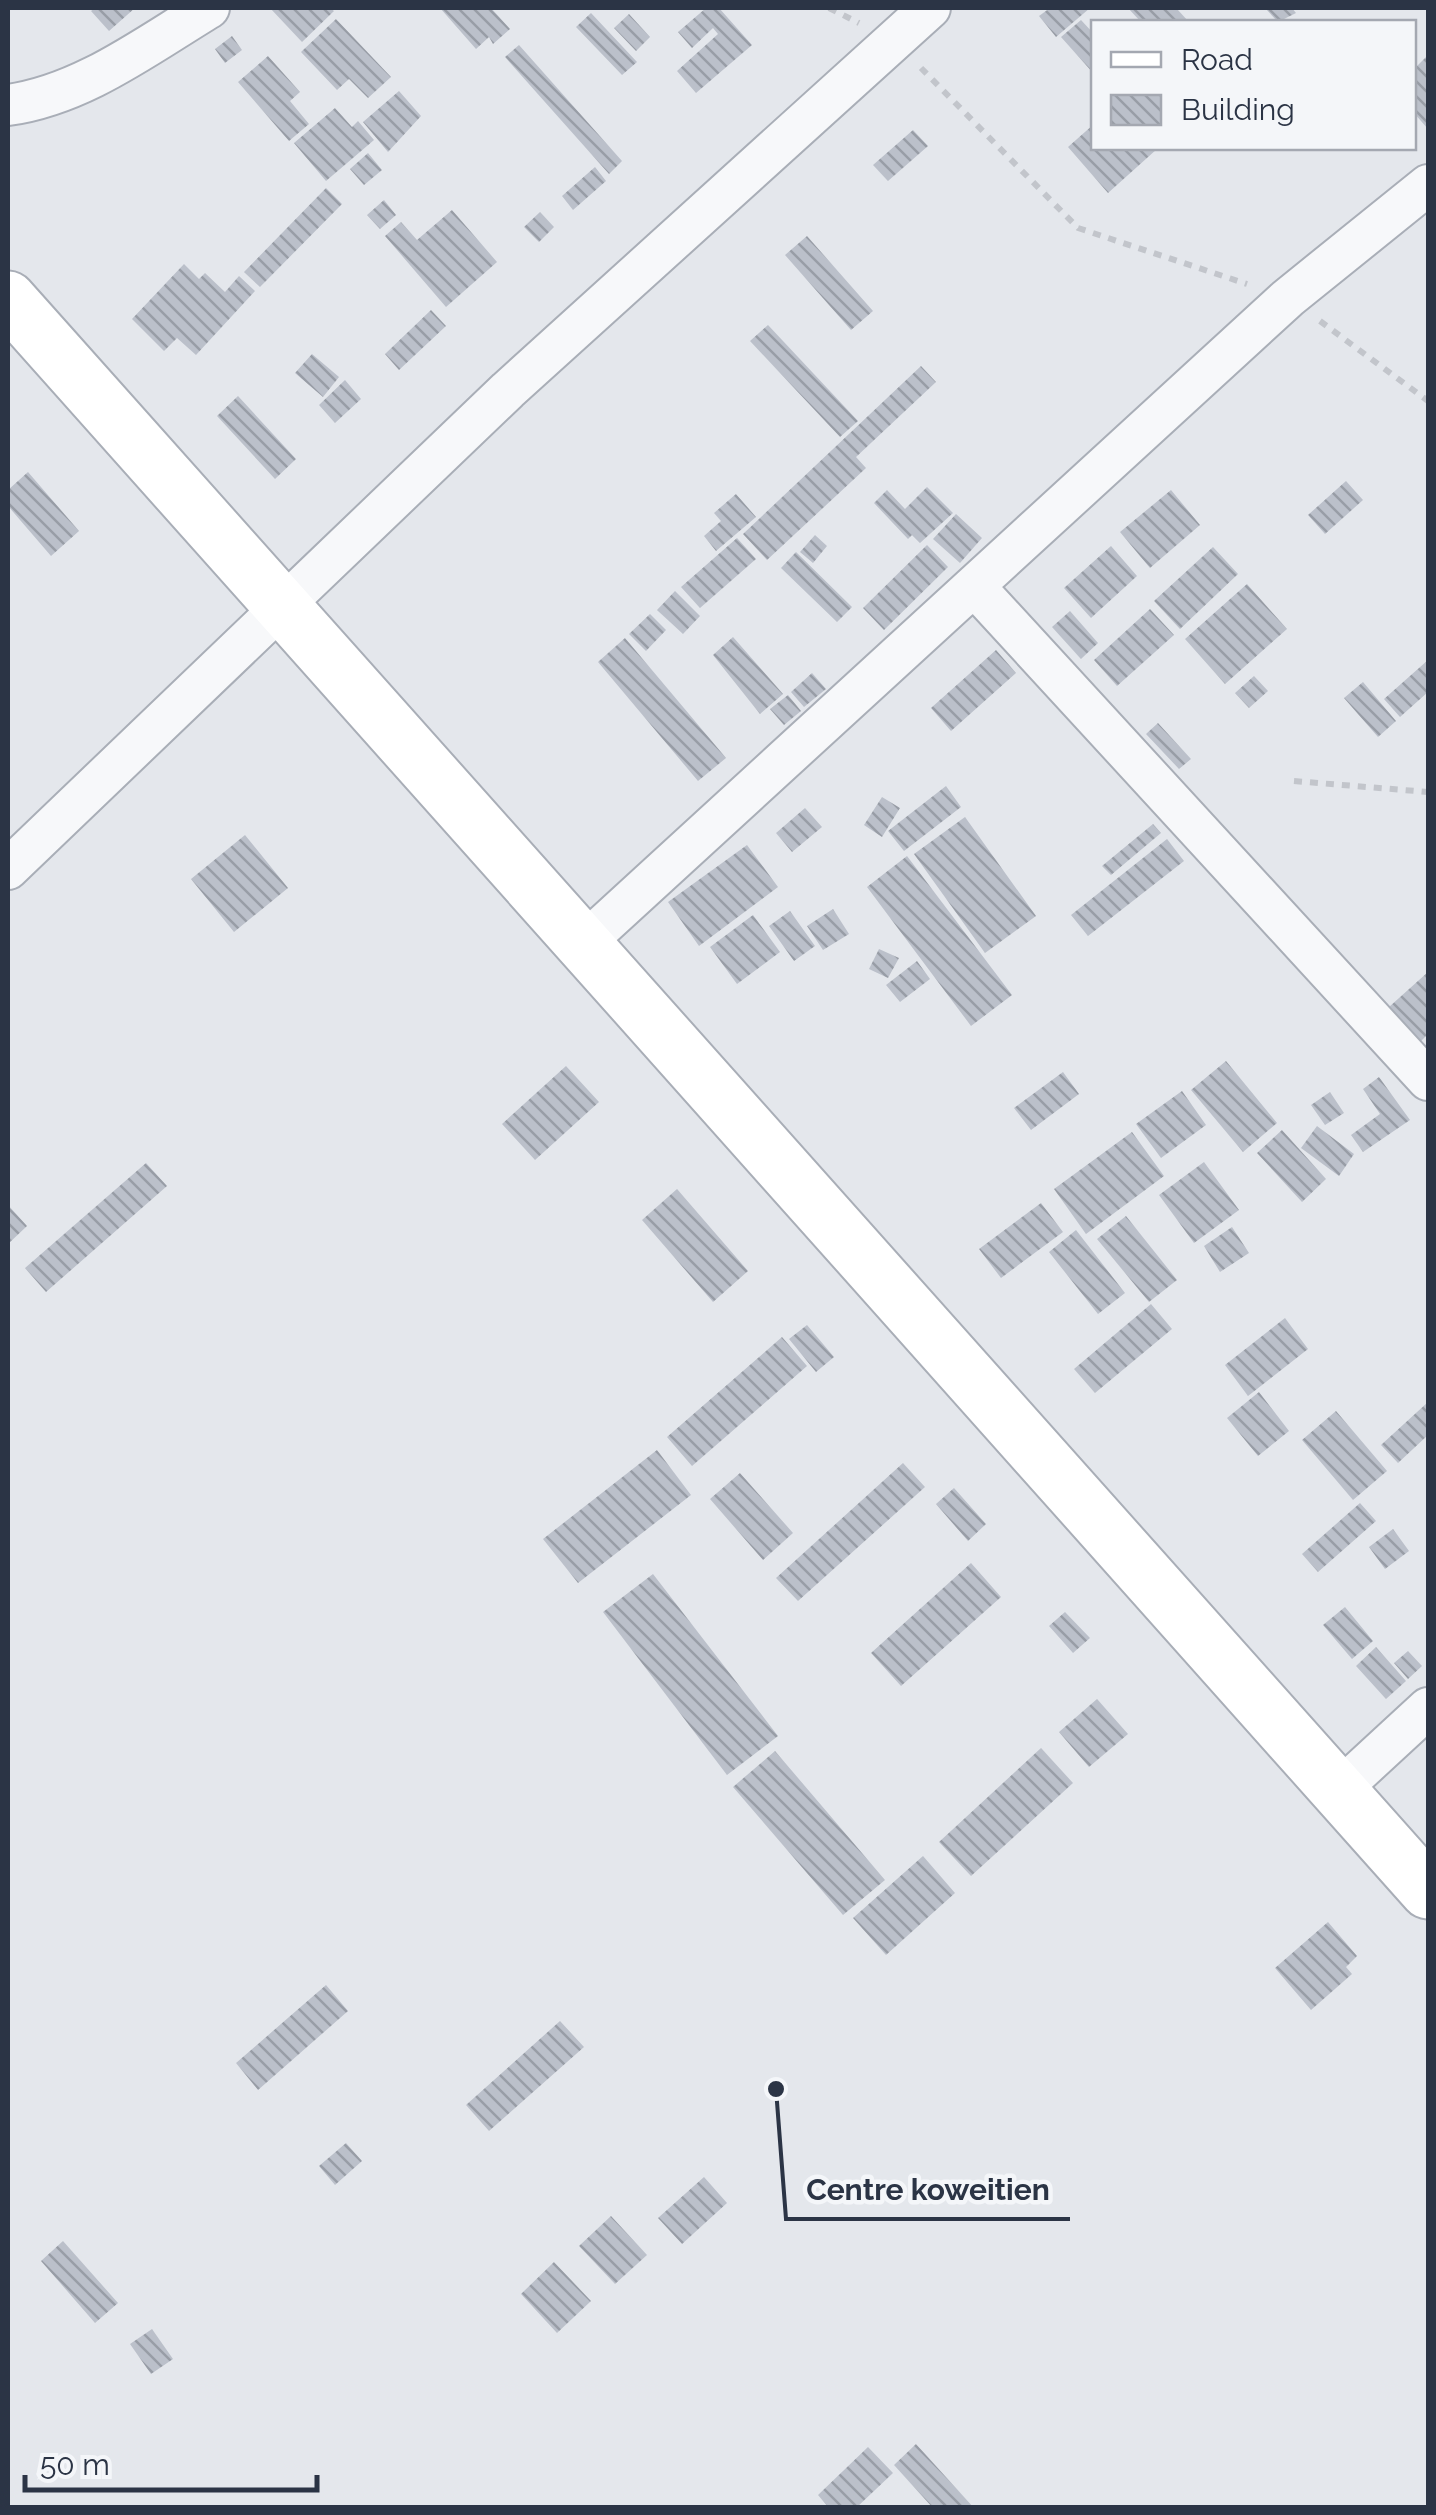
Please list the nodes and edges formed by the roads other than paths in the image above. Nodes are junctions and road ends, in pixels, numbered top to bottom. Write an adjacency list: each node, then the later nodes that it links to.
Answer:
1 (208, 8): 3 (street)
2 (930, 8): 7 (street)
3 (8, 105)
4 (1428, 184): 6 (street)
5 (8, 299): 7 (street)
6 (975, 587): 9 (street); 10 (street)
7 (281, 602): 8 (street); 9 (street)
8 (8, 869)
9 (584, 943): 12 (street)
10 (1428, 1080)
11 (1428, 1708): 12 (street)
12 (1338, 1790): 13 (street)
13 (1428, 1890)

